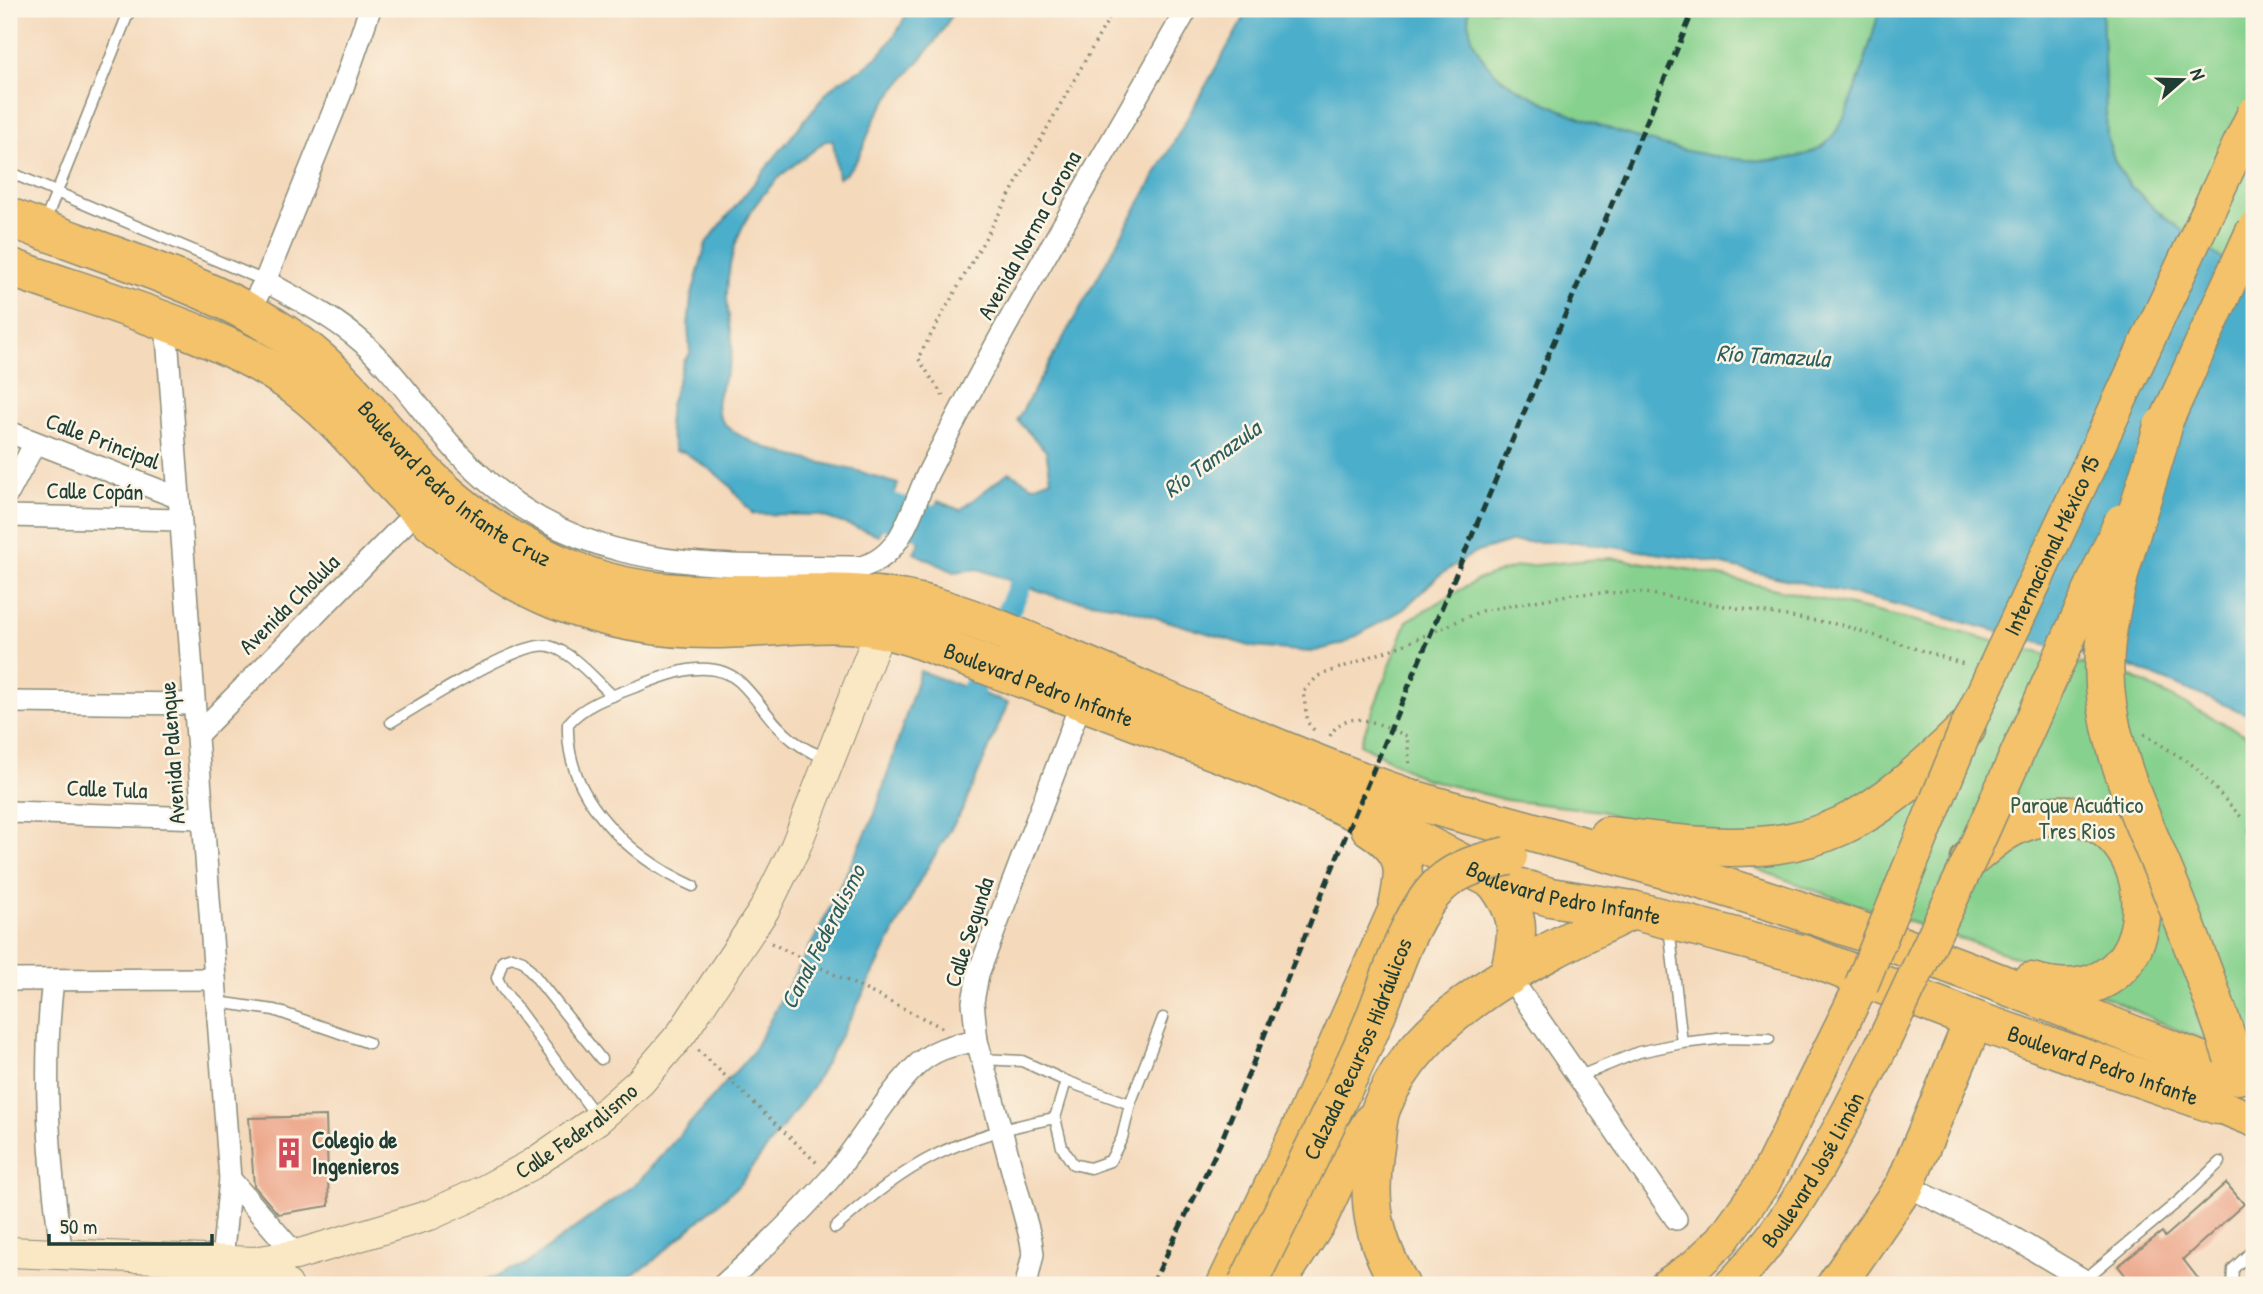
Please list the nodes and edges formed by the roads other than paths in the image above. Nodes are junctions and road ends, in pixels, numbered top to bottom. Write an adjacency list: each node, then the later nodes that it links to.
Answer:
1 (130, 9): 6 (lane)
2 (370, 9): 10 (street)
3 (1186, 9): 10 (street, Avenida Norma Corona)
4 (2254, 113): 29 (main road, Internacional México 15, bridge)
5 (9, 172): 6 (lane)
6 (56, 194): 7 (lane); 10 (lane)
7 (25, 224): 10 (highway, Boulevard Pedro Infante Cruz)
8 (2254, 228): 12 (main road, bridge)
9 (9, 267): 11 (highway, Boulevard Pedro Infante Cruz)
10 (256, 297): 20 (highway, Boulevard Pedro Infante Cruz)
11 (166, 323): 16 (street, Avenida Palenque); 17 (highway, Boulevard Pedro Infante Cruz)
12 (2164, 426): 36 (main road, bridge); 55 (highway, bridge)
13 (9, 432): 14 (street, Calle Principal)
14 (35, 443): 15 (street); 16 (street, Calle Principal)
15 (9, 492)
16 (179, 498): 19 (street, Avenida Palenque)
17 (419, 509): 21 (highway, Boulevard Pedro Infante Cruz); 30 (street, Avenida Cholula)
18 (9, 516): 19 (street, Calle Copán)
19 (180, 520): 27 (street, Avenida Palenque)
20 (947, 610): 23 (highway, Boulevard Pedro Infante)
21 (881, 628): 22 (highway, Boulevard Pedro Infante Cruz); 31 (main road, Calle Federalismo)
22 (926, 644): 23 (highway, Boulevard Pedro Infante)
23 (1043, 667): 25 (highway, Boulevard Pedro Infante); 35 (highway, Boulevard Pedro Infante)
24 (613, 696): 28 (lane); 31 (lane); 37 (lane)
25 (1082, 700): 32 (highway, Boulevard Pedro Infante); 52 (street, Calle Segunda)
26 (9, 702): 27 (street)
27 (194, 704): 30 (street, Avenida Palenque)
28 (391, 722)
29 (1966, 729): 35 (highway); 45 (main road, Internacional México 15, bridge)
30 (197, 735): 34 (street, Avenida Palenque)
31 (831, 756): 60 (main road, Calle Federalismo)
32 (1260, 768): 35 (highway, Boulevard Pedro Infante); 79 (highway, Calzada Recursos Hidráulicos)
33 (9, 812): 34 (street, Calle Tula)
34 (203, 818): 42 (street, Avenida Palenque)
35 (1510, 856): 38 (highway, Boulevard Pedro Infante); 40 (highway, Boulevard Pedro Infante); 41 (highway); 80 (highway, Calzada Recursos Hidráulicos, bridge)
36 (1969, 859): 40 (highway); 84 (main road, Boulevard José Limón, bridge)
37 (693, 886)
38 (1632, 910): 39 (highway, Boulevard Pedro Infante); 41 (highway)
39 (1668, 920): 48 (highway, Boulevard Pedro Infante); 51 (lane)
40 (1906, 946): 55 (highway, Boulevard Pedro Infante)
41 (1509, 976): 54 (street); 58 (highway)
42 (215, 979): 44 (street); 46 (street, Avenida Palenque)
43 (9, 980): 44 (street)
44 (52, 980): 72 (street)
45 (1861, 986): 83 (main road, Boulevard José Limón)
46 (217, 1002): 50 (lane); 64 (street, Avenida Palenque)
47 (1163, 1018): 57 (lane)
48 (1974, 1020): 55 (highway, Boulevard Pedro Infante); 65 (highway)
49 (1769, 1039): 51 (lane)
50 (369, 1043)
51 (1682, 1043): 54 (lane)
52 (979, 1050): 56 (lane); 62 (street, Calle Segunda); 77 (street)
53 (601, 1059): 60 (lane)
54 (1580, 1076): 66 (street)
55 (2236, 1080): 61 (main road)
56 (1066, 1081): 57 (lane); 59 (lane)
57 (1130, 1104): 59 (lane)
58 (1381, 1107): 67 (highway); 69 (highway)
59 (1055, 1118): 62 (lane)
60 (598, 1119): 73 (main road, Calle Federalismo)
61 (2254, 1119)
62 (1000, 1130): 68 (lane); 78 (street, Calle Segunda)
63 (2221, 1162): 76 (lane)
64 (230, 1179): 73 (street); 74 (street, Avenida Palenque)
65 (1905, 1185): 76 (street); 85 (highway)
66 (1676, 1219)
67 (1317, 1220): 69 (highway); 81 (highway)
68 (835, 1228)
69 (1376, 1233): 82 (highway)
70 (2254, 1249): 86 (lane)
71 (9, 1252): 72 (main road, Calle Federalismo)
72 (62, 1255): 74 (main road, Calle Federalismo)
73 (296, 1255): 75 (main road, Calle Federalismo)
74 (222, 1260): 75 (main road, Calle Federalismo)
75 (273, 1276)
76 (2088, 1282)
77 (723, 1285)
78 (1026, 1285)
79 (1226, 1285)
80 (1247, 1285)
81 (1275, 1285)
82 (1401, 1285)
83 (1667, 1285)
84 (1731, 1285)
85 (1836, 1285)
86 (2232, 1285)

